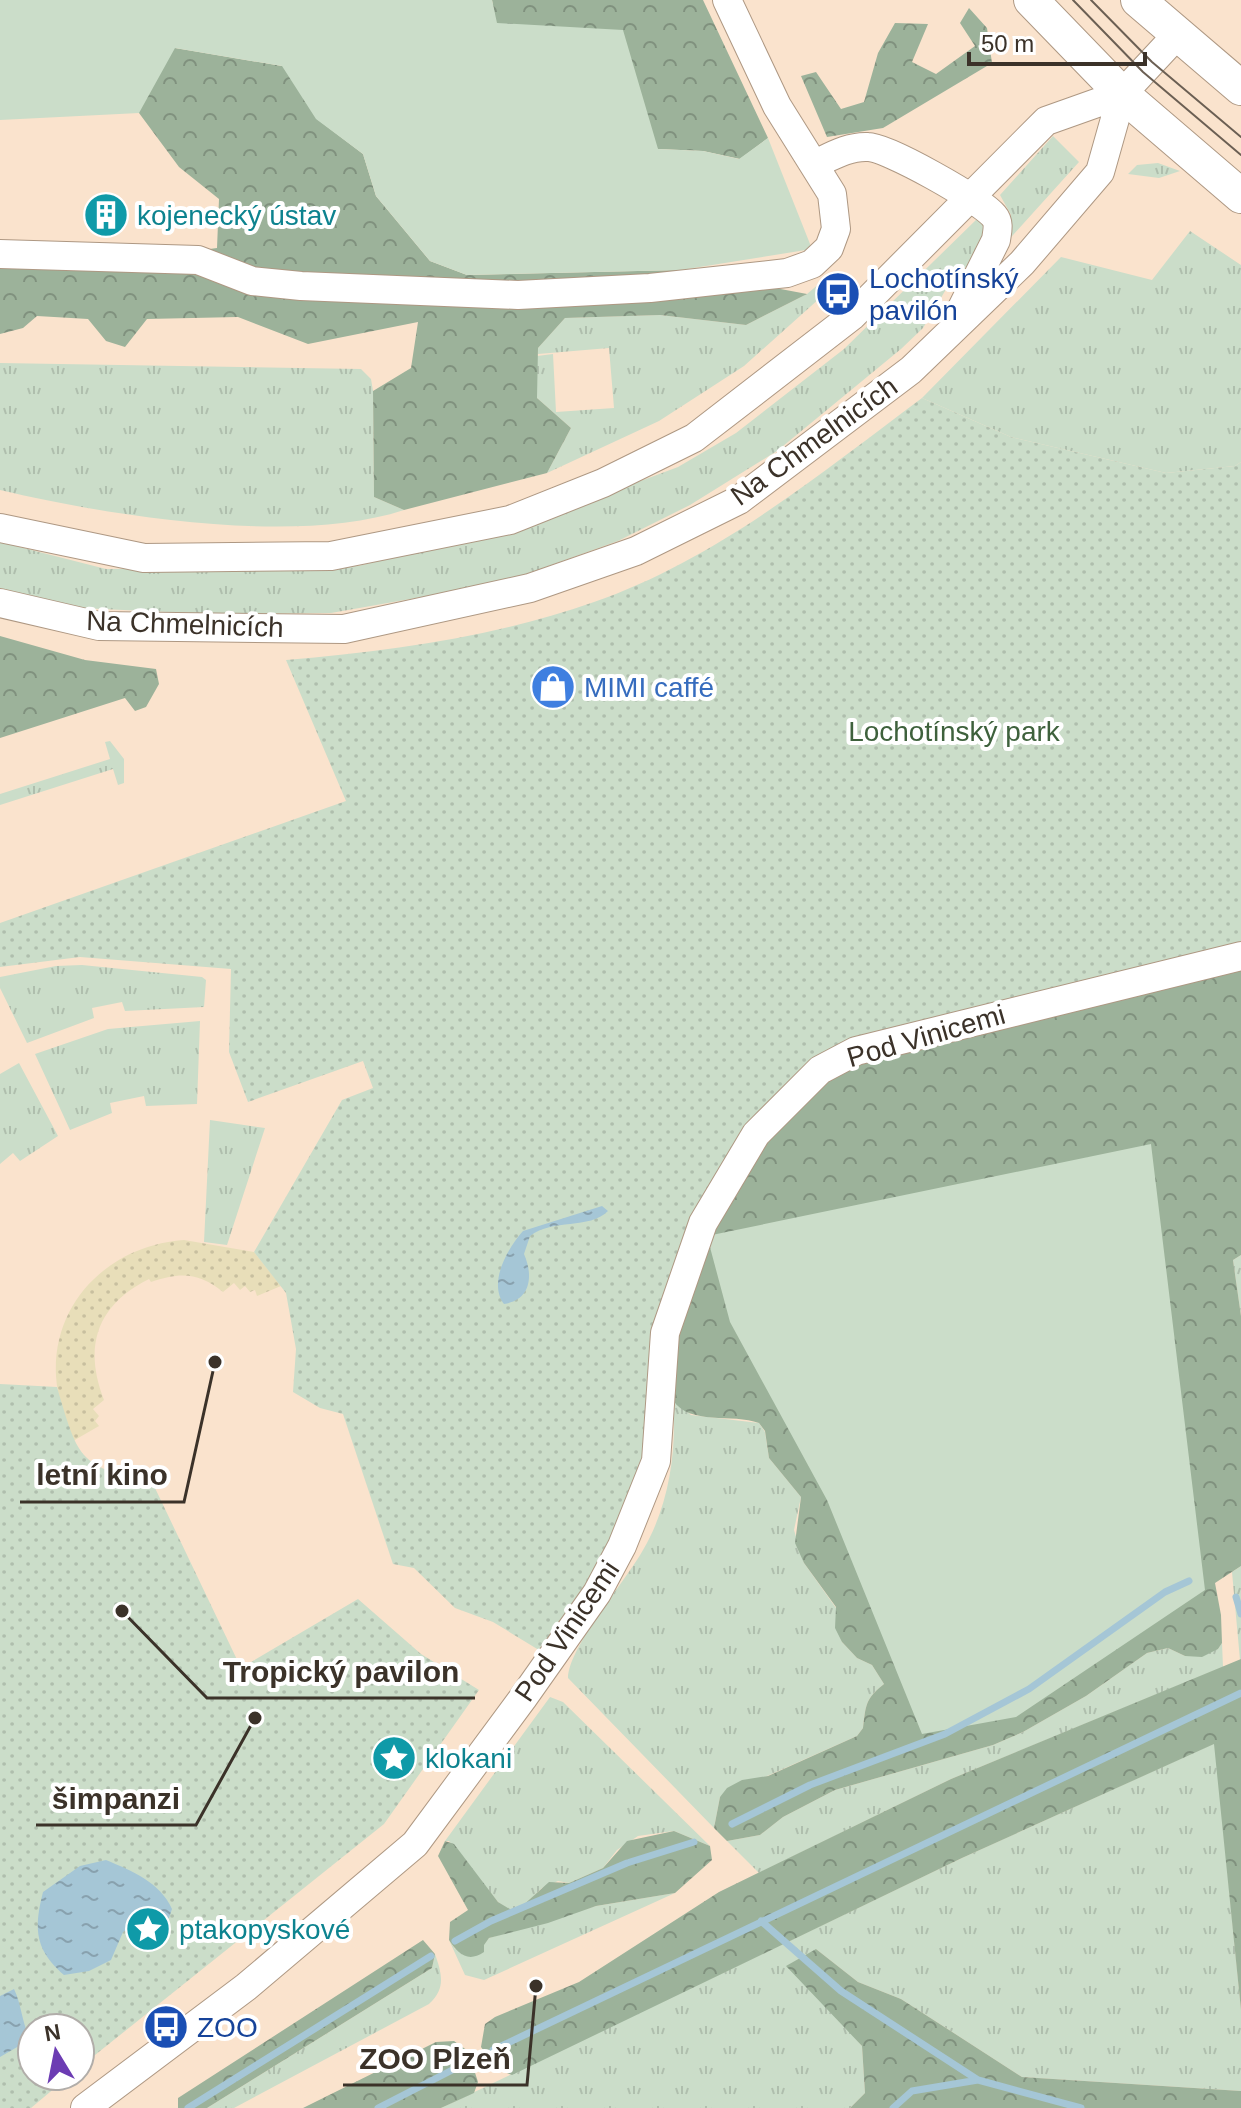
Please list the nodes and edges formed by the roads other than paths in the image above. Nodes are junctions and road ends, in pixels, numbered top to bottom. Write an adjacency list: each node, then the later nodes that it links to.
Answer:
1 (727, 0): 7 (street)
2 (1031, 0): 6 (main road)
3 (1138, 0): 4 (main road)
4 (1176, 36): 5 (main road); 6 (street, Na Chmelnicích)
5 (1241, 88)
6 (1122, 94): 8 (street, Na Chmelnicích); 9 (main road); 11 (street, Na Chmelnicích)
7 (815, 164): 8 (street); 10 (street)
8 (968, 196): 11 (street); 12 (street, Na Chmelnicích)
9 (1241, 196)
10 (7, 246)
11 (950, 332): 13 (street, Na Chmelnicích)
12 (0, 528)
13 (0, 603)
14 (1241, 956): 15 (street, Pod Vinicemi)
15 (85, 2108)

